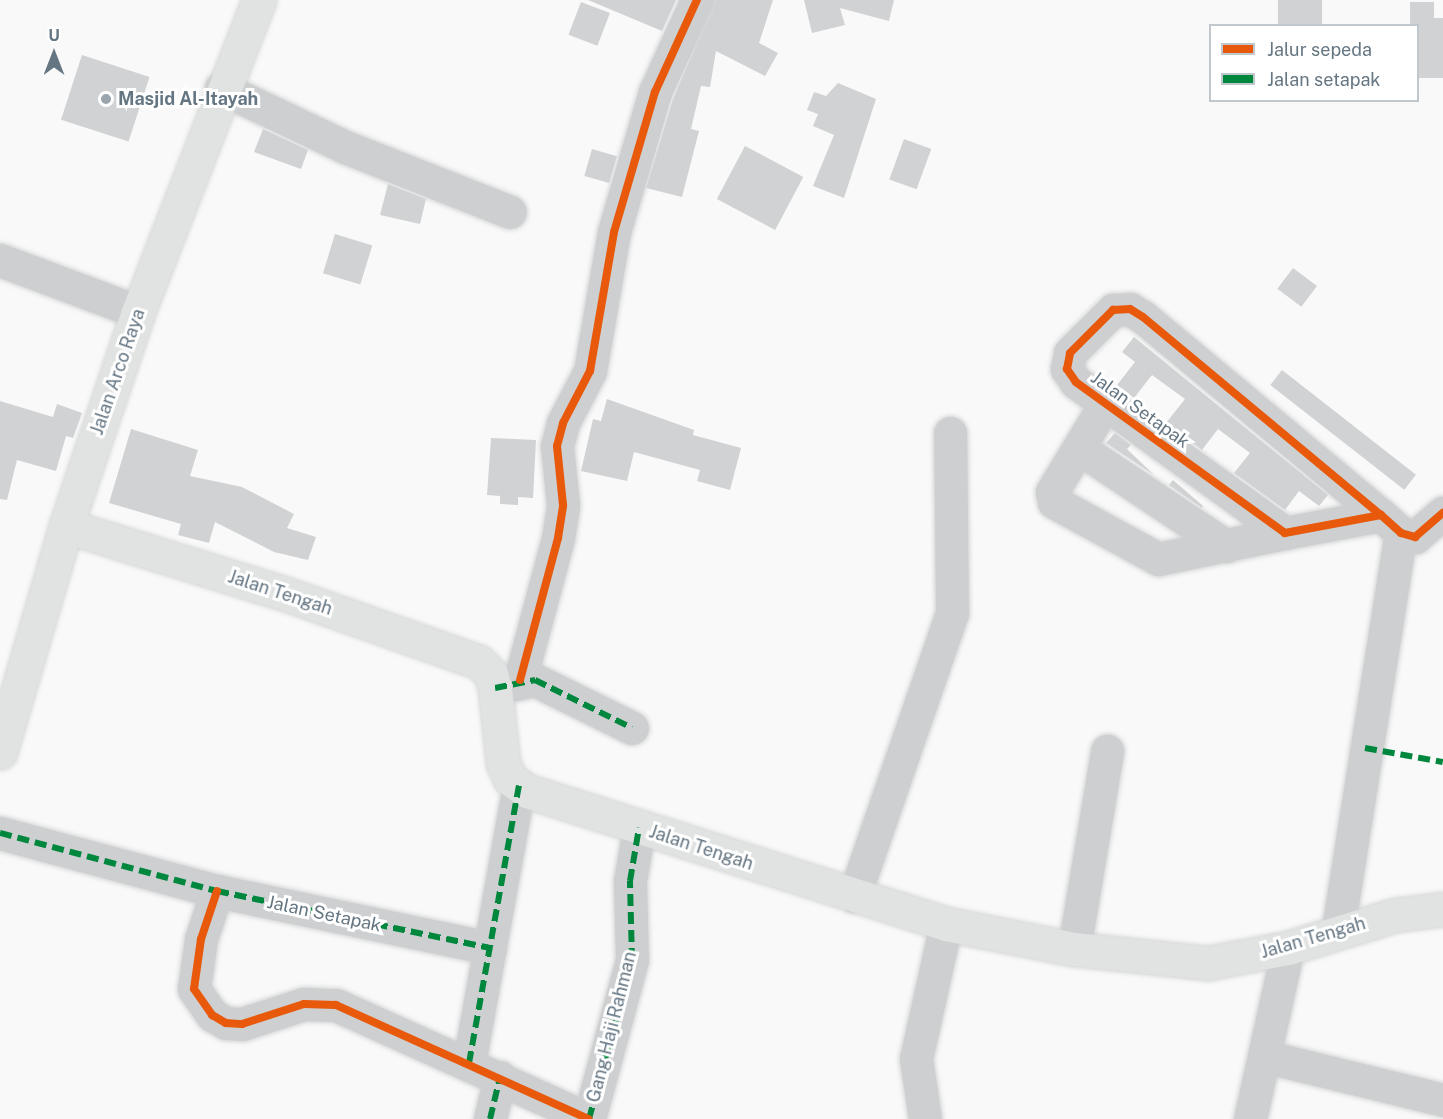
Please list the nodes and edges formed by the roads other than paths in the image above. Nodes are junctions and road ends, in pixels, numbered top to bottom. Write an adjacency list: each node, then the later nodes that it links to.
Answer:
1 (259, 0): 3 (main road, Jalan Arco Raya)
2 (697, 0): 15 (street)
3 (221, 88): 4 (street); 6 (main road, Jalan Arco Raya)
4 (510, 212)
5 (0, 260): 6 (street)
6 (138, 312): 11 (main road, Jalan Arco Raya)
7 (1105, 404): 9 (street); 12 (street, Jalan Setapak); 13 (street, Jalan Setapak)
8 (950, 433): 23 (street)
9 (1079, 448): 14 (street); 14 (street)
10 (1443, 513): 12 (street)
11 (66, 526): 15 (main road, Jalan Tengah); 17 (main road, Jalan Arco Raya)
12 (1410, 532): 13 (street); 26 (street)
13 (1285, 533): 14 (street)
14 (1226, 546)
15 (508, 684): 16 (street); 19 (main road, Jalan Tengah)
16 (632, 728)
17 (0, 752)
18 (1107, 752): 29 (street)
19 (519, 785): 20 (main road, Jalan Tengah); 27 (street)
20 (639, 828): 23 (main road, Jalan Tengah); 35 (street, Gang Haji Rahman)
21 (0, 833): 22 (street, Jalan Setapak)
22 (217, 891): 27 (street, Jalan Setapak); 31 (street)
23 (854, 896): 25 (main road, Jalan Tengah)
24 (1443, 909): 26 (main road, Jalan Tengah)
25 (946, 924): 29 (main road, Jalan Tengah); 36 (street)
26 (1338, 929): 28 (main road, Jalan Tengah)
27 (490, 948): 31 (street)
28 (1288, 948): 29 (main road, Jalan Tengah); 30 (street)
29 (1074, 949)
30 (1267, 1057): 33 (street); 37 (street)
31 (469, 1063): 32 (street)
32 (500, 1077): 34 (street); 35 (street)
33 (1443, 1100)
34 (490, 1119)
35 (589, 1119)
36 (925, 1119)
37 (1250, 1119)

